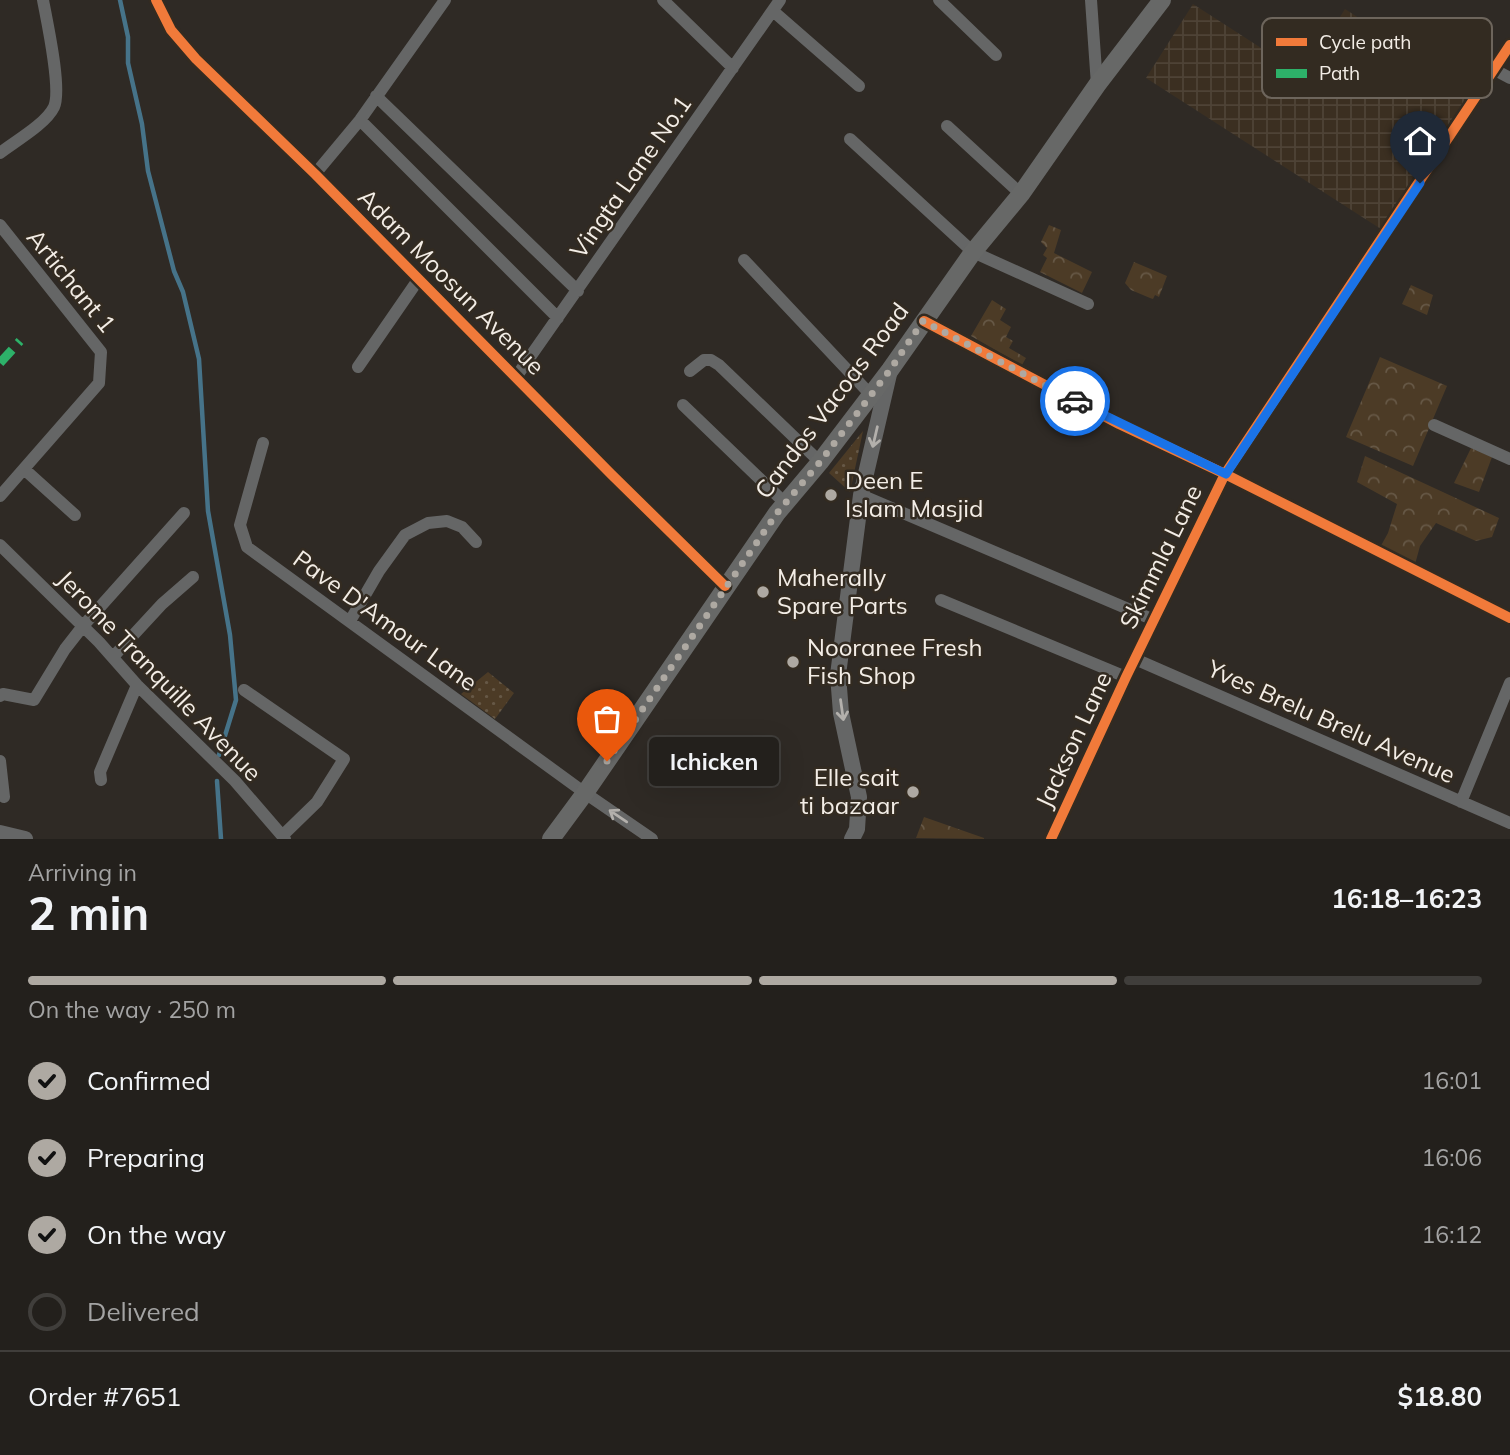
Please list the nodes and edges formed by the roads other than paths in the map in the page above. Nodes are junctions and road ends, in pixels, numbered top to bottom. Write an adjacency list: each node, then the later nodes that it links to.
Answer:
1 (43, 0): 22 (street)
2 (156, 0): 23 (street, Adam Moosun Avenue)
3 (445, 0): 17 (street)
4 (663, 0): 11 (street)
5 (939, 0): 10 (street)
6 (1091, 0): 15 (street)
7 (1162, 0): 15 (main road, Candos Vacoas Road)
8 (776, 5): 11 (street, Vingta Lane No.1); 16 (street)
9 (1510, 45): 12 (street, Skimmla Lane)
10 (996, 55)
11 (733, 68): 29 (street, Vingta Lane No.1)
12 (1494, 70): 13 (street, Skimmla Lane); 14 (street)
13 (1492, 73)
14 (1510, 78)
15 (1097, 85): 24 (main road, Candos Vacoas Road)
16 (859, 86)
17 (376, 96): 19 (street); 29 (street)
18 (1475, 98): 44 (street, Skimmla Lane)
19 (360, 120): 23 (street); 31 (street)
20 (947, 126): 24 (street)
21 (850, 139): 26 (street)
22 (0, 153)
23 (315, 174): 28 (street, Adam Moosun Avenue)
24 (1021, 194): 26 (main road, Candos Vacoas Road)
25 (0, 225): 43 (street, Artichant 1)
26 (973, 252): 30 (street); 32 (main road, Candos Vacoas Road)
27 (744, 260): 37 (street)
28 (418, 280): 33 (street); 36 (street, Adam Moosun Avenue)
29 (578, 291): 31 (street, Vingta Lane No.1)
30 (1088, 304)
31 (558, 318): 36 (street, Vingta Lane No.1)
32 (923, 321): 34 (main road, Candos Vacoas Road); 44 (street)
33 (358, 367)
34 (890, 370): 37 (main road, Candos Vacoas Road); 45 (street, one-way to 45)
35 (690, 371): 42 (street)
36 (516, 377): 53 (street, Adam Moosun Avenue)
37 (870, 394): 42 (main road, Candos Vacoas Road)
38 (683, 405): 47 (street)
39 (1434, 425): 41 (street)
40 (263, 443): 57 (street, Pave D'Amour Lane)
41 (1510, 459)
42 (820, 462): 47 (main road, Candos Vacoas Road)
43 (24, 469): 46 (street, Artichant 1); 49 (street)
44 (1226, 474): 55 (street); 56 (street, Skimmla Lane)
45 (862, 495): 56 (street); 77 (street, one-way to 77)
46 (0, 496)
47 (785, 503): 53 (main road, Candos Vacoas Road)
48 (184, 513): 58 (street)
49 (75, 515)
50 (476, 542): 57 (street)
51 (0, 545): 58 (street, Jerome Tranquille Avenue)
52 (193, 577): 59 (street)
53 (725, 586): 68 (main road, Candos Vacoas Road)
54 (941, 600): 61 (street)
55 (1510, 618)
56 (1154, 620): 60 (street, Skimmla Lane)
57 (350, 621): 68 (street, Pave D'Amour Lane)
58 (83, 626): 59 (street, Jerome Tranquille Avenue); 65 (street)
59 (113, 657): 63 (street, Jerome Tranquille Avenue)
60 (1135, 659): 61 (street, Jackson Lane); 70 (street, Yves Brelu Brelu Avenue)
61 (1126, 677): 78 (street, Jackson Lane)
62 (1510, 682): 70 (street)
63 (137, 685): 67 (street); 73 (street, Jerome Tranquille Avenue)
64 (244, 690): 73 (street)
65 (0, 696)
66 (0, 761): 69 (street)
67 (101, 780)
68 (585, 793): 75 (main road, Candos Vacoas Road); 76 (street, Pave D'Amour Lane, one-way to 68)
69 (5, 797)
70 (1461, 802): 71 (street, Yves Brelu Brelu Avenue)
71 (1510, 823)
72 (0, 833): 74 (street)
73 (283, 837)
74 (25, 839)
75 (551, 839)
76 (652, 839)
77 (852, 839)
78 (1051, 839)

